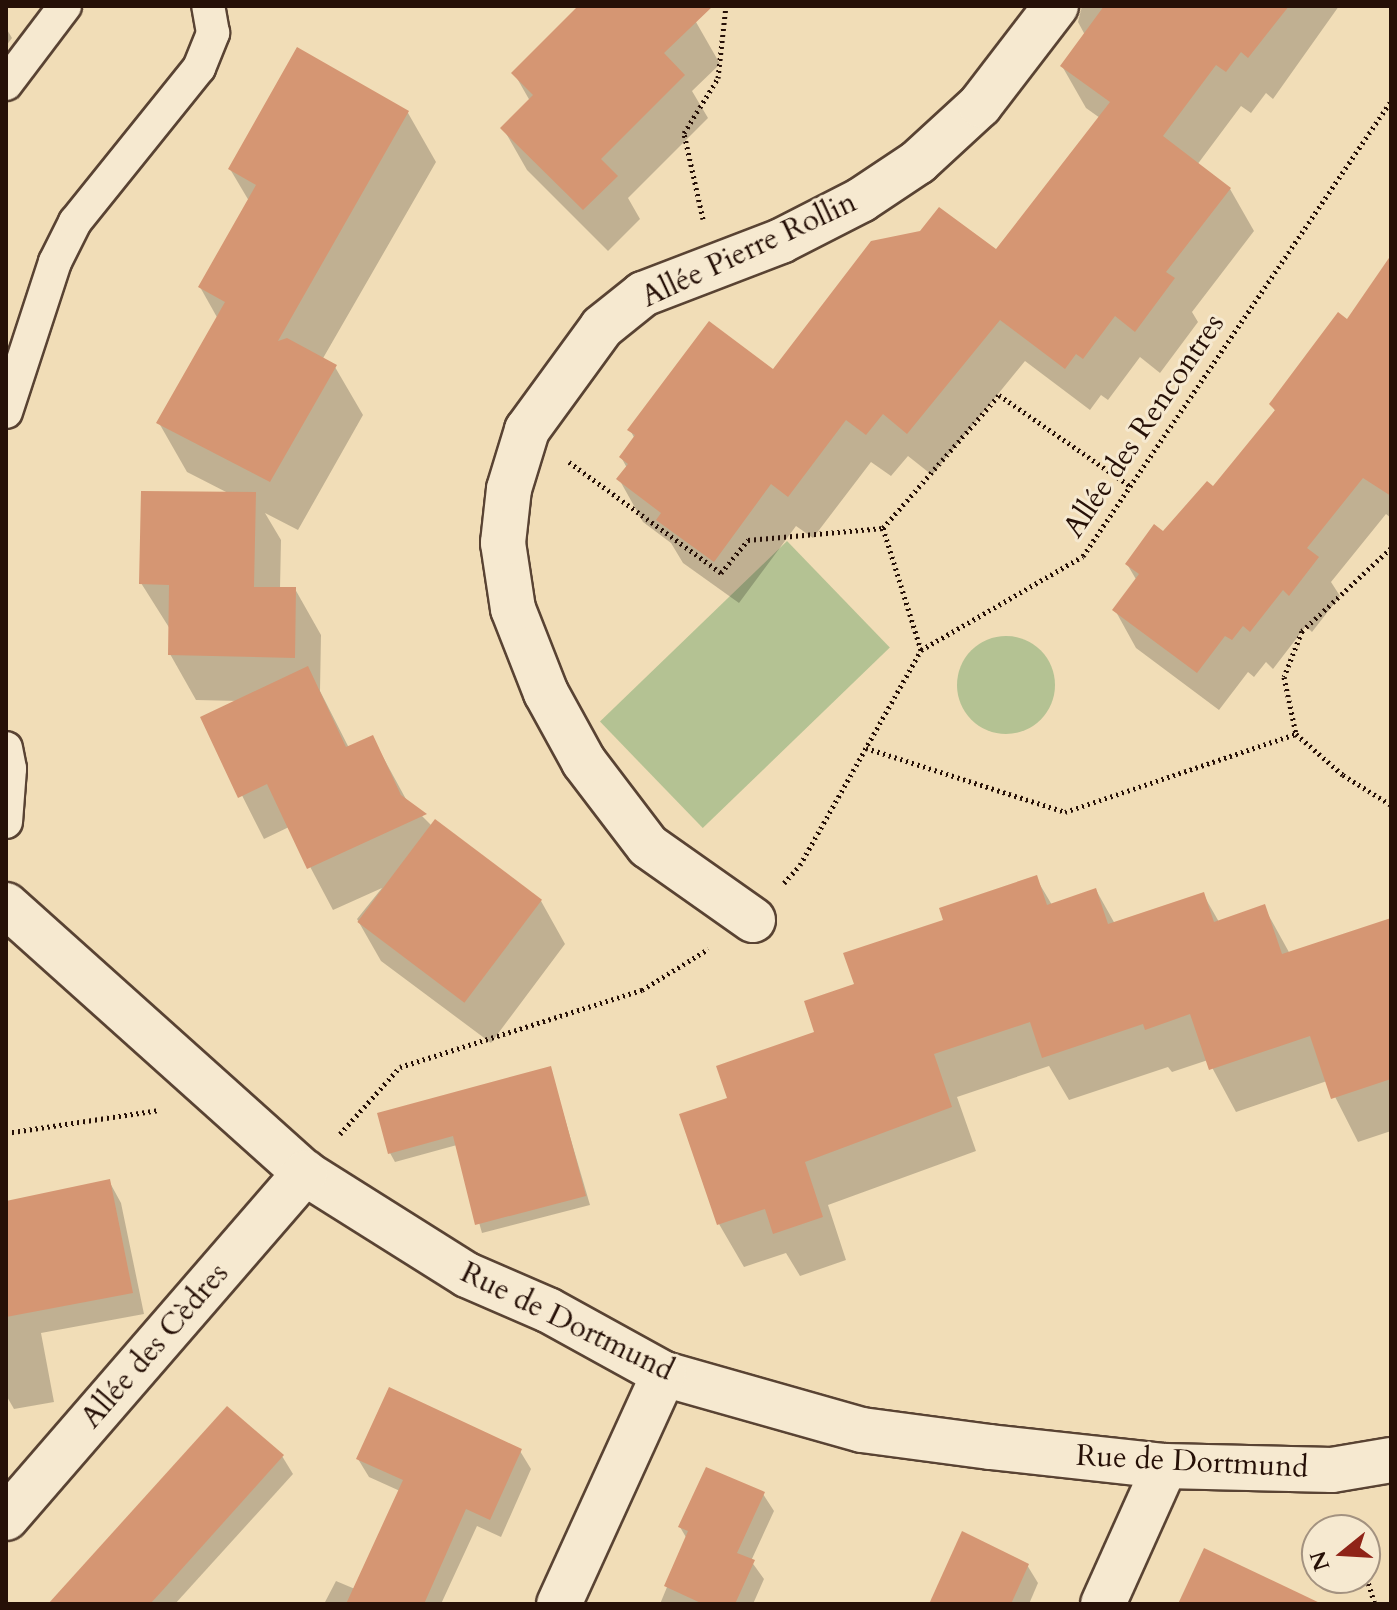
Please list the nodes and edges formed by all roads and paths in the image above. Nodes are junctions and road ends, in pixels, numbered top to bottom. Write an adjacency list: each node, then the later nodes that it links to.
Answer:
1 (65, 6): 5 (lane)
2 (208, 6): 8 (lane)
3 (726, 6): 7 (path)
4 (1056, 6): 7 (street, Allée Pierre Rollin)
5 (6, 84)
6 (1391, 101): 10 (path, Allée des Rencontres)
7 (712, 263): 9 (street, Allée Pierre Rollin)
8 (6, 412)
9 (527, 430): 11 (path); 20 (street, Allée Pierre Rollin)
10 (1130, 486): 11 (path); 13 (path, Allée des Rencontres)
11 (883, 528): 13 (path)
12 (1391, 548): 14 (path)
13 (921, 650): 16 (path)
14 (1296, 734): 16 (path); 17 (path)
15 (6, 748): 18 (lane)
16 (866, 748): 20 (path)
17 (1391, 805)
18 (6, 822)
19 (6, 905): 21 (street, Rue de Dortmund)
20 (753, 920): 23 (path)
21 (219, 1100): 22 (path); 23 (street, Rue de Dortmund)
22 (6, 1133)
23 (305, 1173): 24 (street, Rue de Dortmund); 27 (street, Allée des Cèdres)
24 (664, 1374): 26 (street, Rue de Dortmund); 28 (street)
25 (1391, 1460): 26 (street, Rue de Dortmund)
26 (1165, 1466): 29 (street)
27 (6, 1518)
28 (559, 1604)
29 (1103, 1604)

